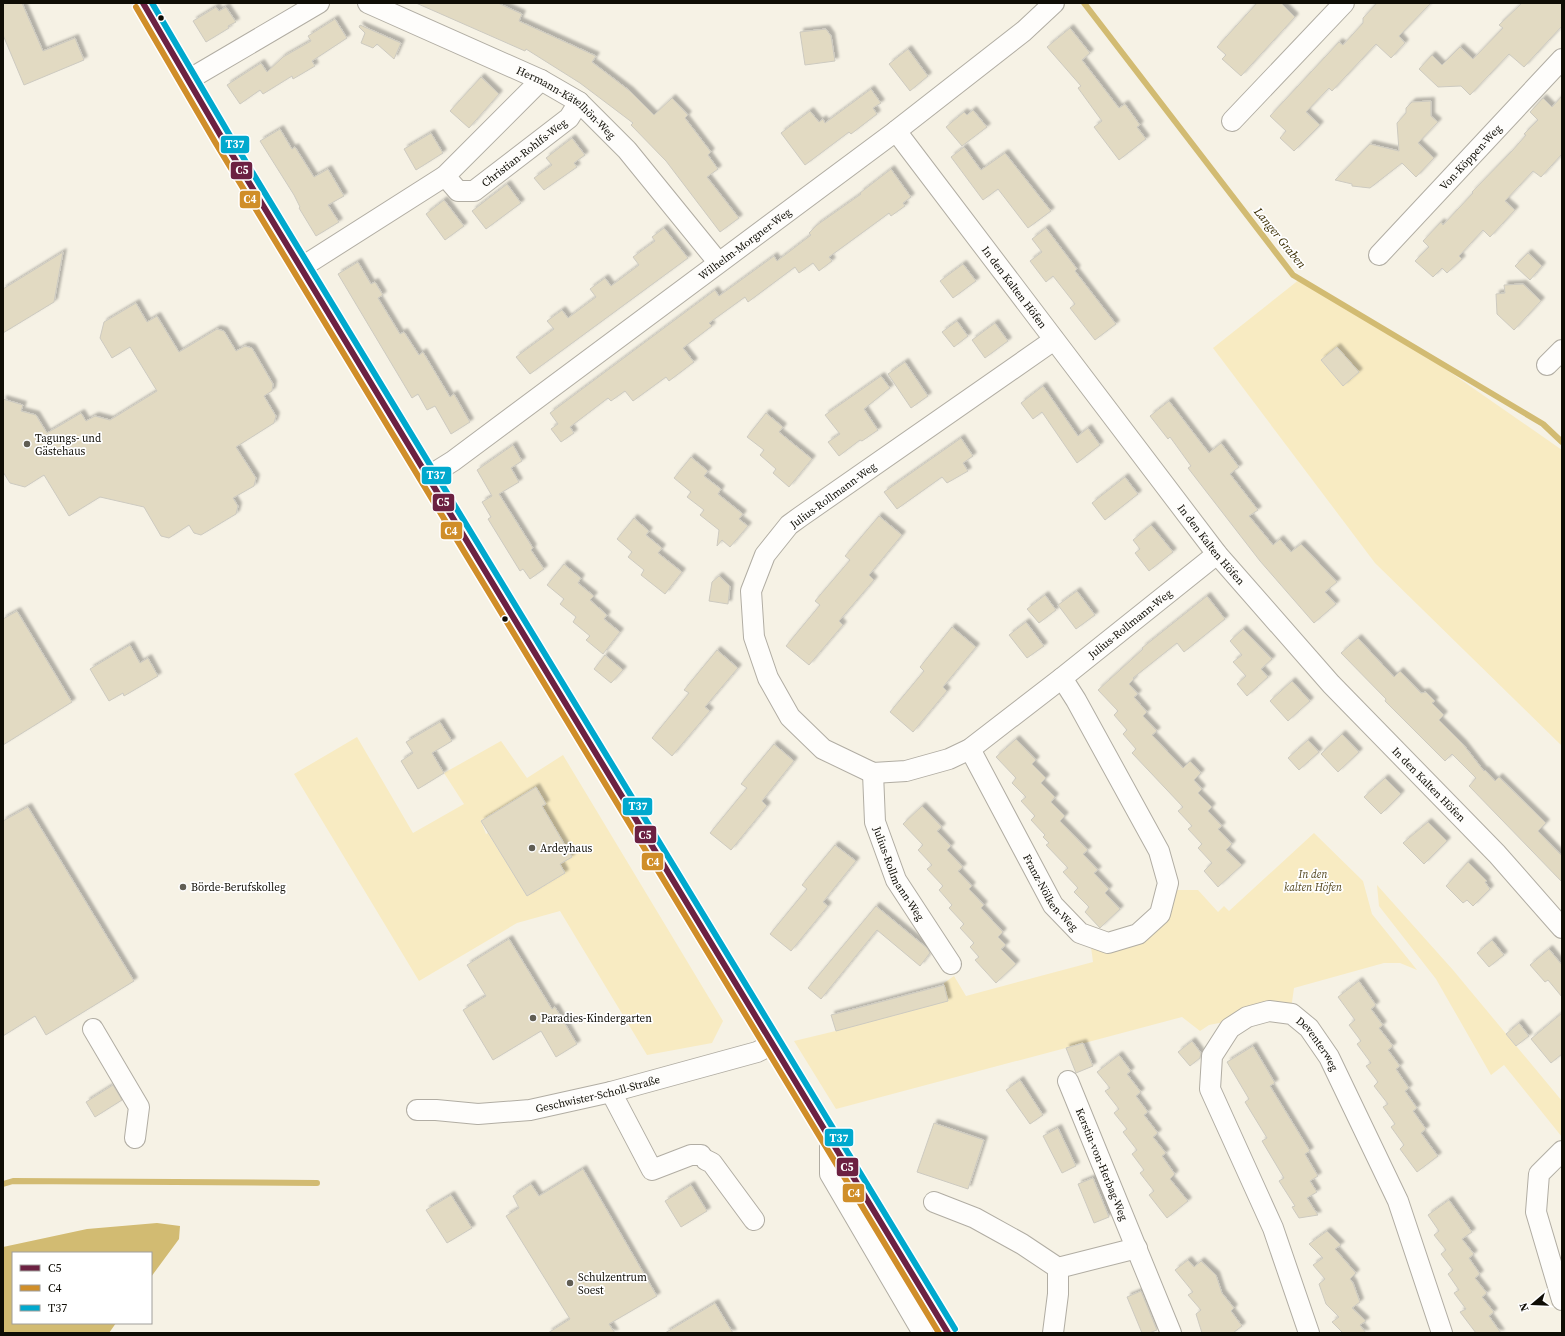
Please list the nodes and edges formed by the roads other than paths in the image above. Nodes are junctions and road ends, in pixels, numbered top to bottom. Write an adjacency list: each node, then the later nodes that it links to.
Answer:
1 (143, 3): 7 (street)
2 (320, 3): 7 (street)
3 (368, 3): 8 (street, Hermann-Kätelhön-Weg)
4 (1054, 3): 11 (street, Wilhelm-Morgner-Weg)
5 (1344, 3): 10 (street)
6 (1562, 59): 13 (street, Von-Köppen-Weg)
7 (188, 80): 15 (street)
8 (541, 80): 9 (street, Hermann-Kätelhön-Weg); 12 (street)
9 (579, 102): 12 (street, Christian-Rohlfs-Weg); 14 (street, Hermann-Kätelhön-Weg)
10 (1232, 121)
11 (896, 131): 14 (street, Wilhelm-Morgner-Weg); 16 (street, In den Kalten Höfen)
12 (445, 176): 15 (street)
13 (1379, 255)
14 (718, 262): 19 (street, Wilhelm-Morgner-Weg)
15 (302, 267): 19 (street)
16 (1054, 340): 20 (street, In den Kalten Höfen); 23 (street, Julius-Rollmann-Weg)
17 (1562, 350): 18 (street)
18 (1547, 365)
19 (429, 476): 27 (street)
20 (1217, 554): 21 (street, Julius-Rollmann-Weg); 24 (street, In den Kalten Höfen)
21 (1062, 678): 22 (street, Julius-Rollmann-Weg); 22 (street, Franz-Nölken-Weg)
22 (970, 749): 23 (street, Julius-Rollmann-Weg)
23 (873, 773): 25 (street, Julius-Rollmann-Weg)
24 (1562, 928)
25 (951, 964)
26 (92, 1029): 32 (street)
27 (773, 1044): 29 (street, Geschwister-Scholl-Straße); 31 (street)
28 (1068, 1081): 36 (street, Kerstin-von-Herbag-Weg)
29 (611, 1092): 30 (street, Geschwister-Scholl-Straße); 35 (street)
30 (417, 1110)
31 (830, 1137): 39 (street); 40 (street)
32 (135, 1138)
33 (1562, 1151): 38 (street)
34 (934, 1202): 37 (street)
35 (754, 1220)
36 (1138, 1248): 37 (street); 42 (street, Kerstin-von-Herbag-Weg)
37 (1058, 1268): 41 (street)
38 (1562, 1300)
39 (923, 1333)
40 (948, 1333)
41 (1053, 1333)
42 (1171, 1333)
43 (1309, 1333): 44 (street, Deventerweg)
44 (1442, 1333)

